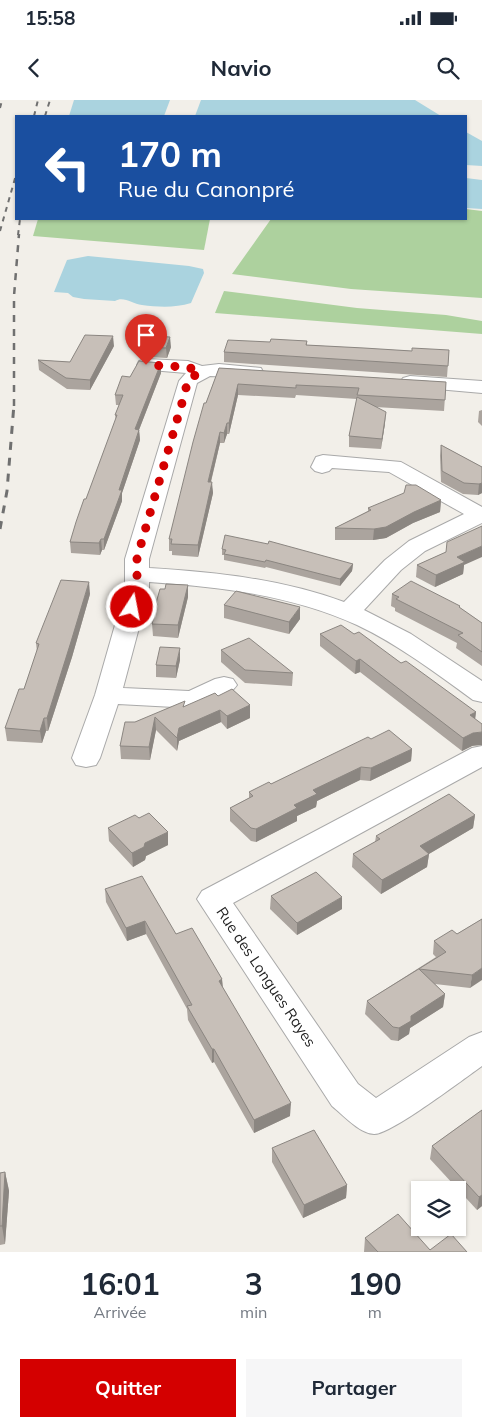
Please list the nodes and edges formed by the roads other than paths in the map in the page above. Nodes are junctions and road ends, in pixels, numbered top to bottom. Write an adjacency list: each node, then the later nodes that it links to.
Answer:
1 (146, 365): 2 (street)
2 (200, 372): 3 (street); 8 (street)
3 (278, 374)
4 (394, 381): 5 (street)
5 (482, 387)
6 (322, 467): 7 (street)
7 (480, 514): 9 (street)
8 (137, 574): 9 (street); 12 (street)
9 (350, 612): 11 (street)
10 (224, 685): 12 (street)
11 (482, 694)
12 (108, 695): 14 (street)
13 (482, 755): 15 (street, Rue des Longues Rayes)
14 (86, 758)
15 (482, 1047)

